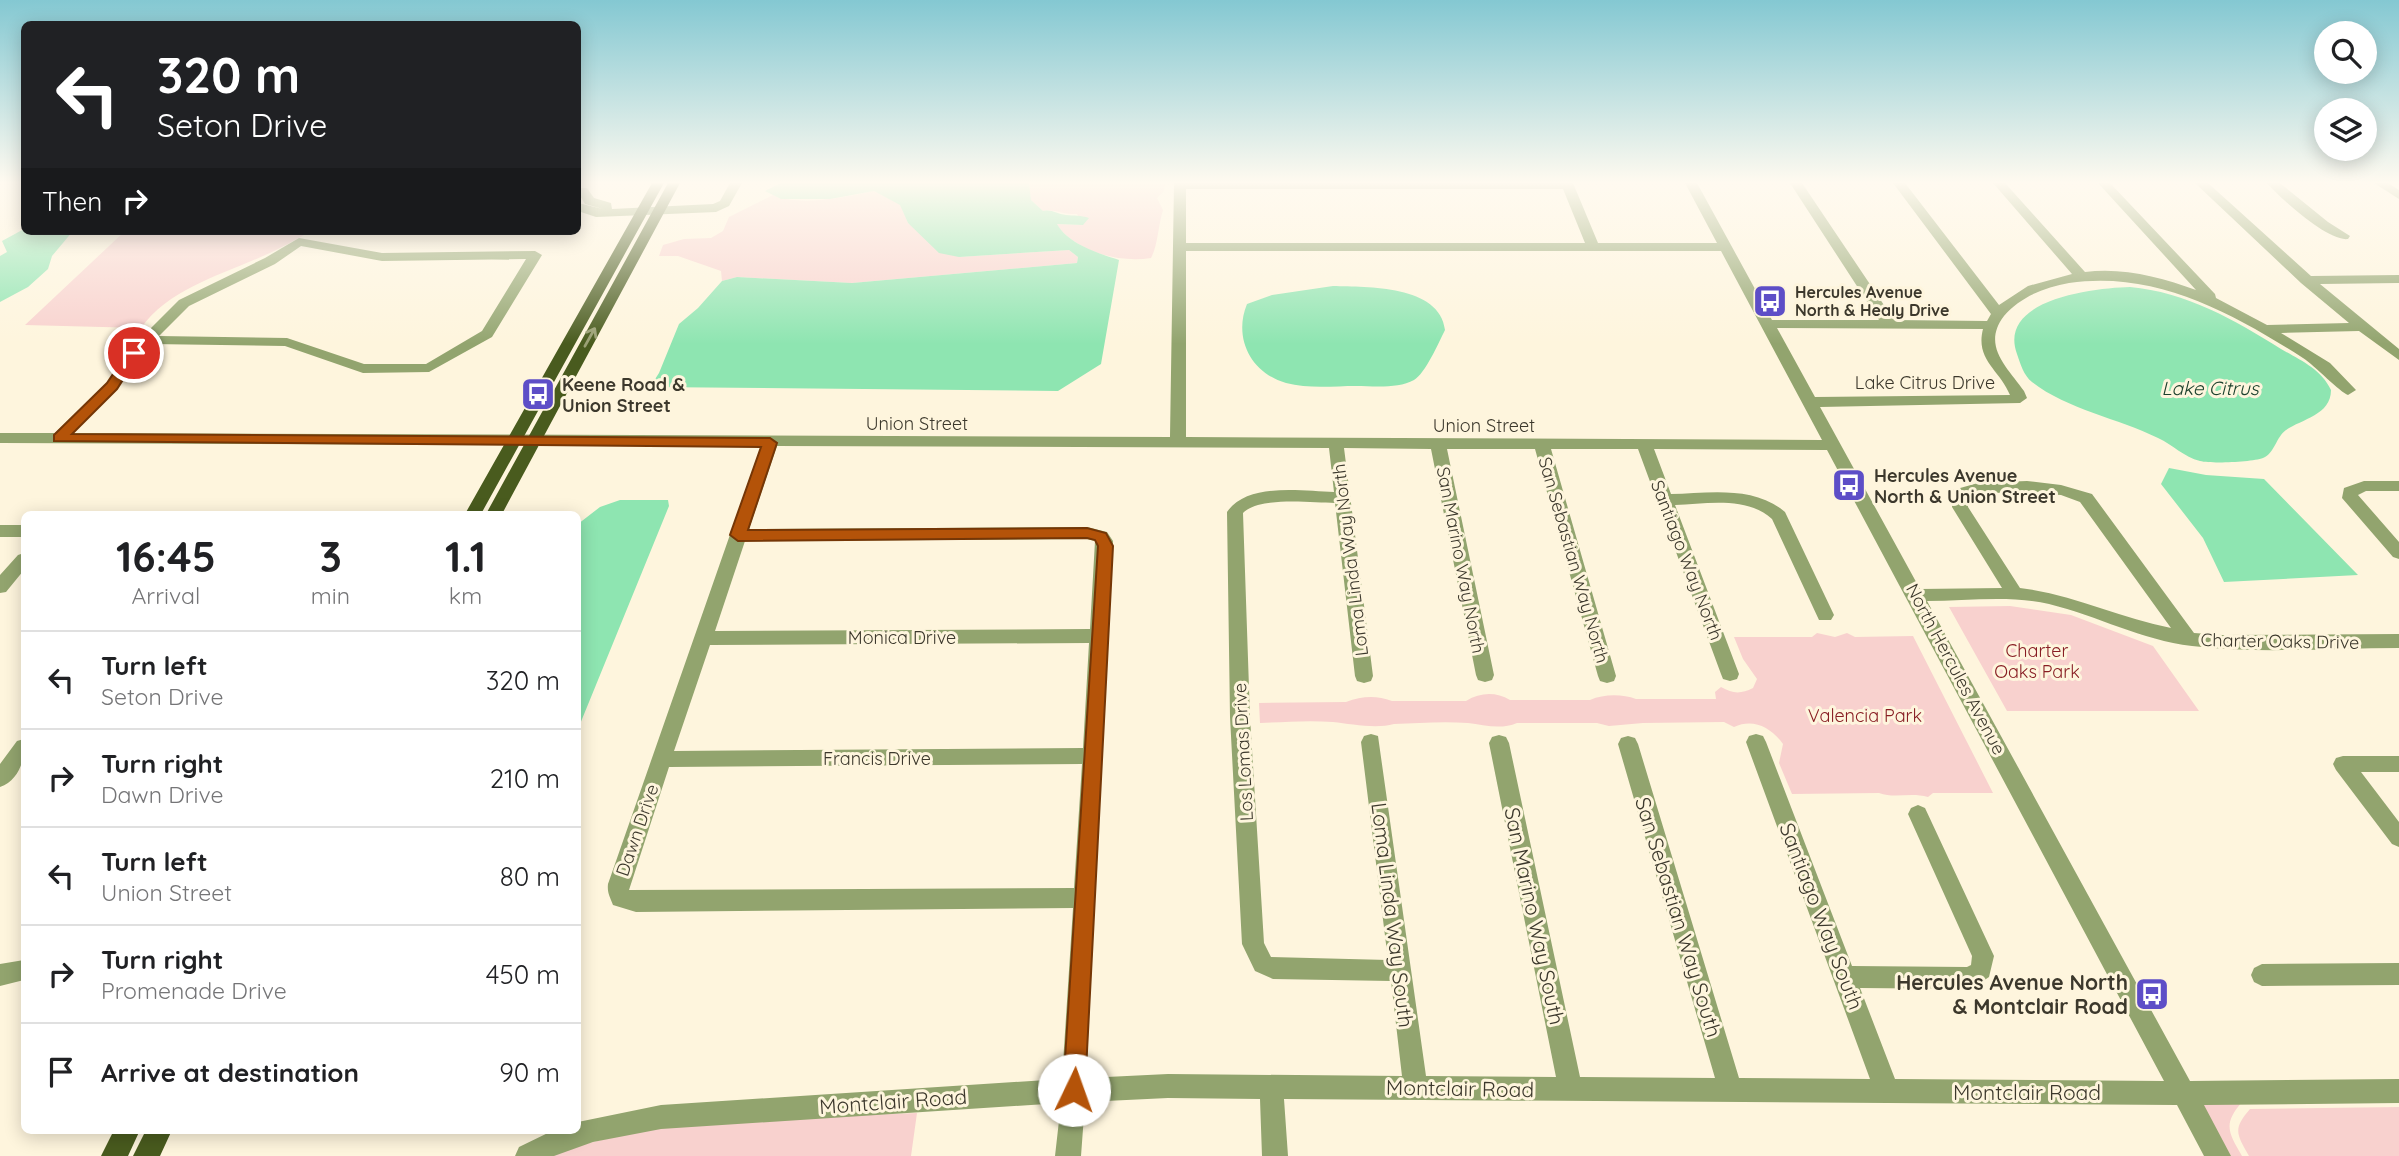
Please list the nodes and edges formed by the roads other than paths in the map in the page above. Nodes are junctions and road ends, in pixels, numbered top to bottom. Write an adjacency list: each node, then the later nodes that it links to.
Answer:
1 (632, 237): 23 (main road)
2 (635, 237): 31 (main road, one-way to 2)
3 (1180, 237): 11 (street)
4 (1589, 237): 12 (street)
5 (1721, 237): 13 (street, North Hercules Avenue)
6 (1832, 237): 20 (street)
7 (1937, 237): 18 (street)
8 (2047, 237): 14 (street)
9 (2156, 237): 17 (street)
10 (2259, 237): 16 (street)
11 (1180, 247): 12 (street); 33 (street)
12 (1593, 247): 13 (street)
13 (1726, 247): 19 (street, North Hercules Avenue)
14 (2081, 276): 17 (street); 18 (street)
15 (2399, 279): 16 (street)
16 (2306, 280): 21 (street)
17 (2212, 300): 22 (street)
18 (1995, 319): 20 (street); 27 (street, Lake Citrus Drive)
19 (1768, 324): 20 (street); 27 (street, North Hercules Avenue)
20 (1889, 324)
21 (2362, 327): 22 (street); 25 (street)
22 (2266, 329): 26 (street)
23 (575, 331): 30 (main road); 31 (main road)
24 (148, 340): 24 (street); 29 (street)
25 (2399, 356)
26 (2348, 390)
27 (1811, 402): 38 (street, North Hercules Avenue)
28 (0, 438): 29 (street, Union Street)
29 (59, 438): 30 (street, Union Street)
30 (514, 440): 31 (street, Union Street); 42 (main road); 43 (main road)
31 (535, 441): 32 (street, Union Street); 44 (main road)
32 (770, 443): 33 (street, Union Street); 47 (street, Dawn Drive)
33 (1178, 443): 34 (street, Union Street)
34 (1336, 444): 35 (street, Union Street); 40 (street, Loma Linda Way North)
35 (1437, 444): 36 (street, Union Street); 59 (street, San Marino Way North)
36 (1542, 445): 37 (street, Union Street); 61 (street, San Sebastian Way North)
37 (1644, 445): 38 (street, Union Street); 41 (street, Santiago Way North)
38 (1834, 445): 52 (street, North Hercules Avenue)
39 (2399, 486): 48 (street)
40 (1341, 498): 60 (street, Loma Linda Way North); 75 (street, Los Lomas Drive)
41 (1665, 500): 53 (street); 58 (street, Santiago Way North)
42 (475, 511)
43 (487, 511)
44 (496, 511)
45 (0, 531): 46 (street)
46 (21, 531)
47 (738, 535): 54 (street); 55 (street, Dawn Drive)
48 (2399, 553)
49 (21, 562): 50 (street)
50 (0, 587)
51 (2015, 594): 52 (street, Charter Oaks Drive); 56 (street, Charter Oaks Drive); 56 (street)
52 (1916, 595): 87 (street, North Hercules Avenue)
53 (1825, 615)
54 (1100, 636): 55 (street, Monica Drive); 67 (street)
55 (703, 638): 68 (street, Dawn Drive)
56 (2189, 639): 57 (street, Charter Oaks Drive)
57 (2399, 642)
58 (1730, 674)
59 (1485, 675)
60 (1364, 676)
61 (1607, 676)
62 (1371, 742): 75 (street, Loma Linda Way South)
63 (1756, 742): 79 (street, Santiago Way South)
64 (1499, 743): 82 (street, San Marino Way South)
65 (1628, 744): 84 (street, San Sebastian Way South)
66 (21, 751): 70 (street)
67 (1093, 756): 68 (street, Francis Drive); 73 (street)
68 (662, 759): 73 (street, Dawn Drive)
69 (2399, 764): 72 (street)
70 (0, 779)
71 (1919, 814): 79 (street)
72 (2399, 838)
73 (1084, 898): 83 (street)
74 (21, 971): 77 (street)
75 (1399, 971): 81 (street, Loma Linda Way South)
76 (2399, 974): 78 (street)
77 (0, 975)
78 (2262, 975)
79 (1845, 977): 85 (street, Santiago Way South)
80 (1271, 1087): 81 (street, Montclair Road); 83 (street, Montclair Road); 96 (street)
81 (1416, 1088): 82 (street, Montclair Road)
82 (1571, 1089): 84 (street, Montclair Road)
83 (1074, 1090): 88 (street, Montclair Road); 95 (street)
84 (1731, 1090): 85 (street, Montclair Road)
85 (1887, 1091): 87 (street, Montclair Road)
86 (2399, 1091): 87 (street, Montclair Road)
87 (2183, 1093): 97 (street, North Hercules Avenue)
88 (581, 1133)
89 (126, 1134): 92 (main road)
90 (158, 1134): 93 (main road)
91 (577, 1134): 94 (street, Montclair Road)
92 (114, 1156)
93 (146, 1156)
94 (528, 1156)
95 (1068, 1156)
96 (1275, 1156)
97 (2218, 1156)

